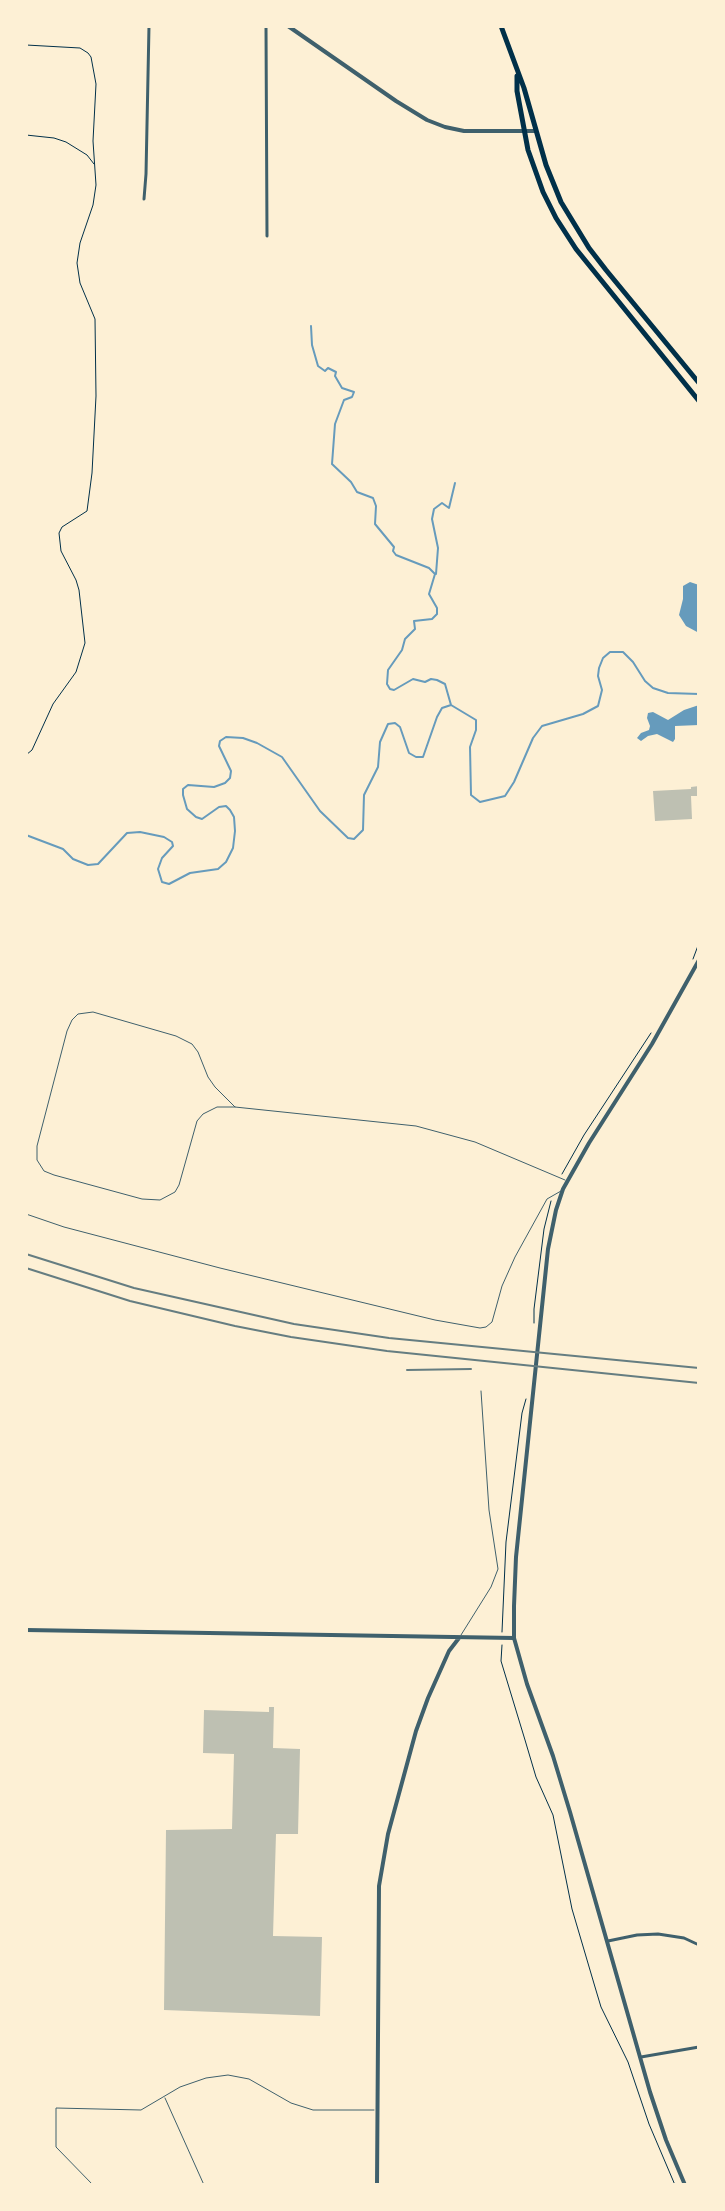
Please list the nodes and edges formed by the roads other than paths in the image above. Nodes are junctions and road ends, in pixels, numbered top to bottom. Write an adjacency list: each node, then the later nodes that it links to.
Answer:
1 (149, 26): 8 (street)
2 (266, 26): 9 (street)
3 (288, 26): 6 (street)
4 (501, 26): 5 (highway)
5 (516, 71): 6 (highway); 7 (highway)
6 (524, 131): 7 (street); 11 (highway)
7 (535, 131): 10 (highway)
8 (144, 199)
9 (267, 236)
10 (699, 383)
11 (699, 401)
12 (699, 960): 14 (street)
13 (235, 1107): 13 (lane); 14 (lane)
14 (567, 1181): 15 (street)
15 (563, 1189): 16 (lane); 20 (street)
16 (26, 1214)
17 (481, 1391): 19 (lane)
18 (26, 1630): 19 (street)
19 (459, 1638): 20 (street); 26 (street)
20 (514, 1638): 21 (street)
21 (608, 1941): 22 (street); 24 (street)
22 (699, 1945)
23 (699, 2047): 24 (street)
24 (641, 2057): 30 (street)
25 (164, 2095): 26 (lane); 27 (lane); 28 (lane)
26 (377, 2110): 29 (street)
27 (93, 2185)
28 (204, 2185)
29 (377, 2185)
30 (685, 2185)

